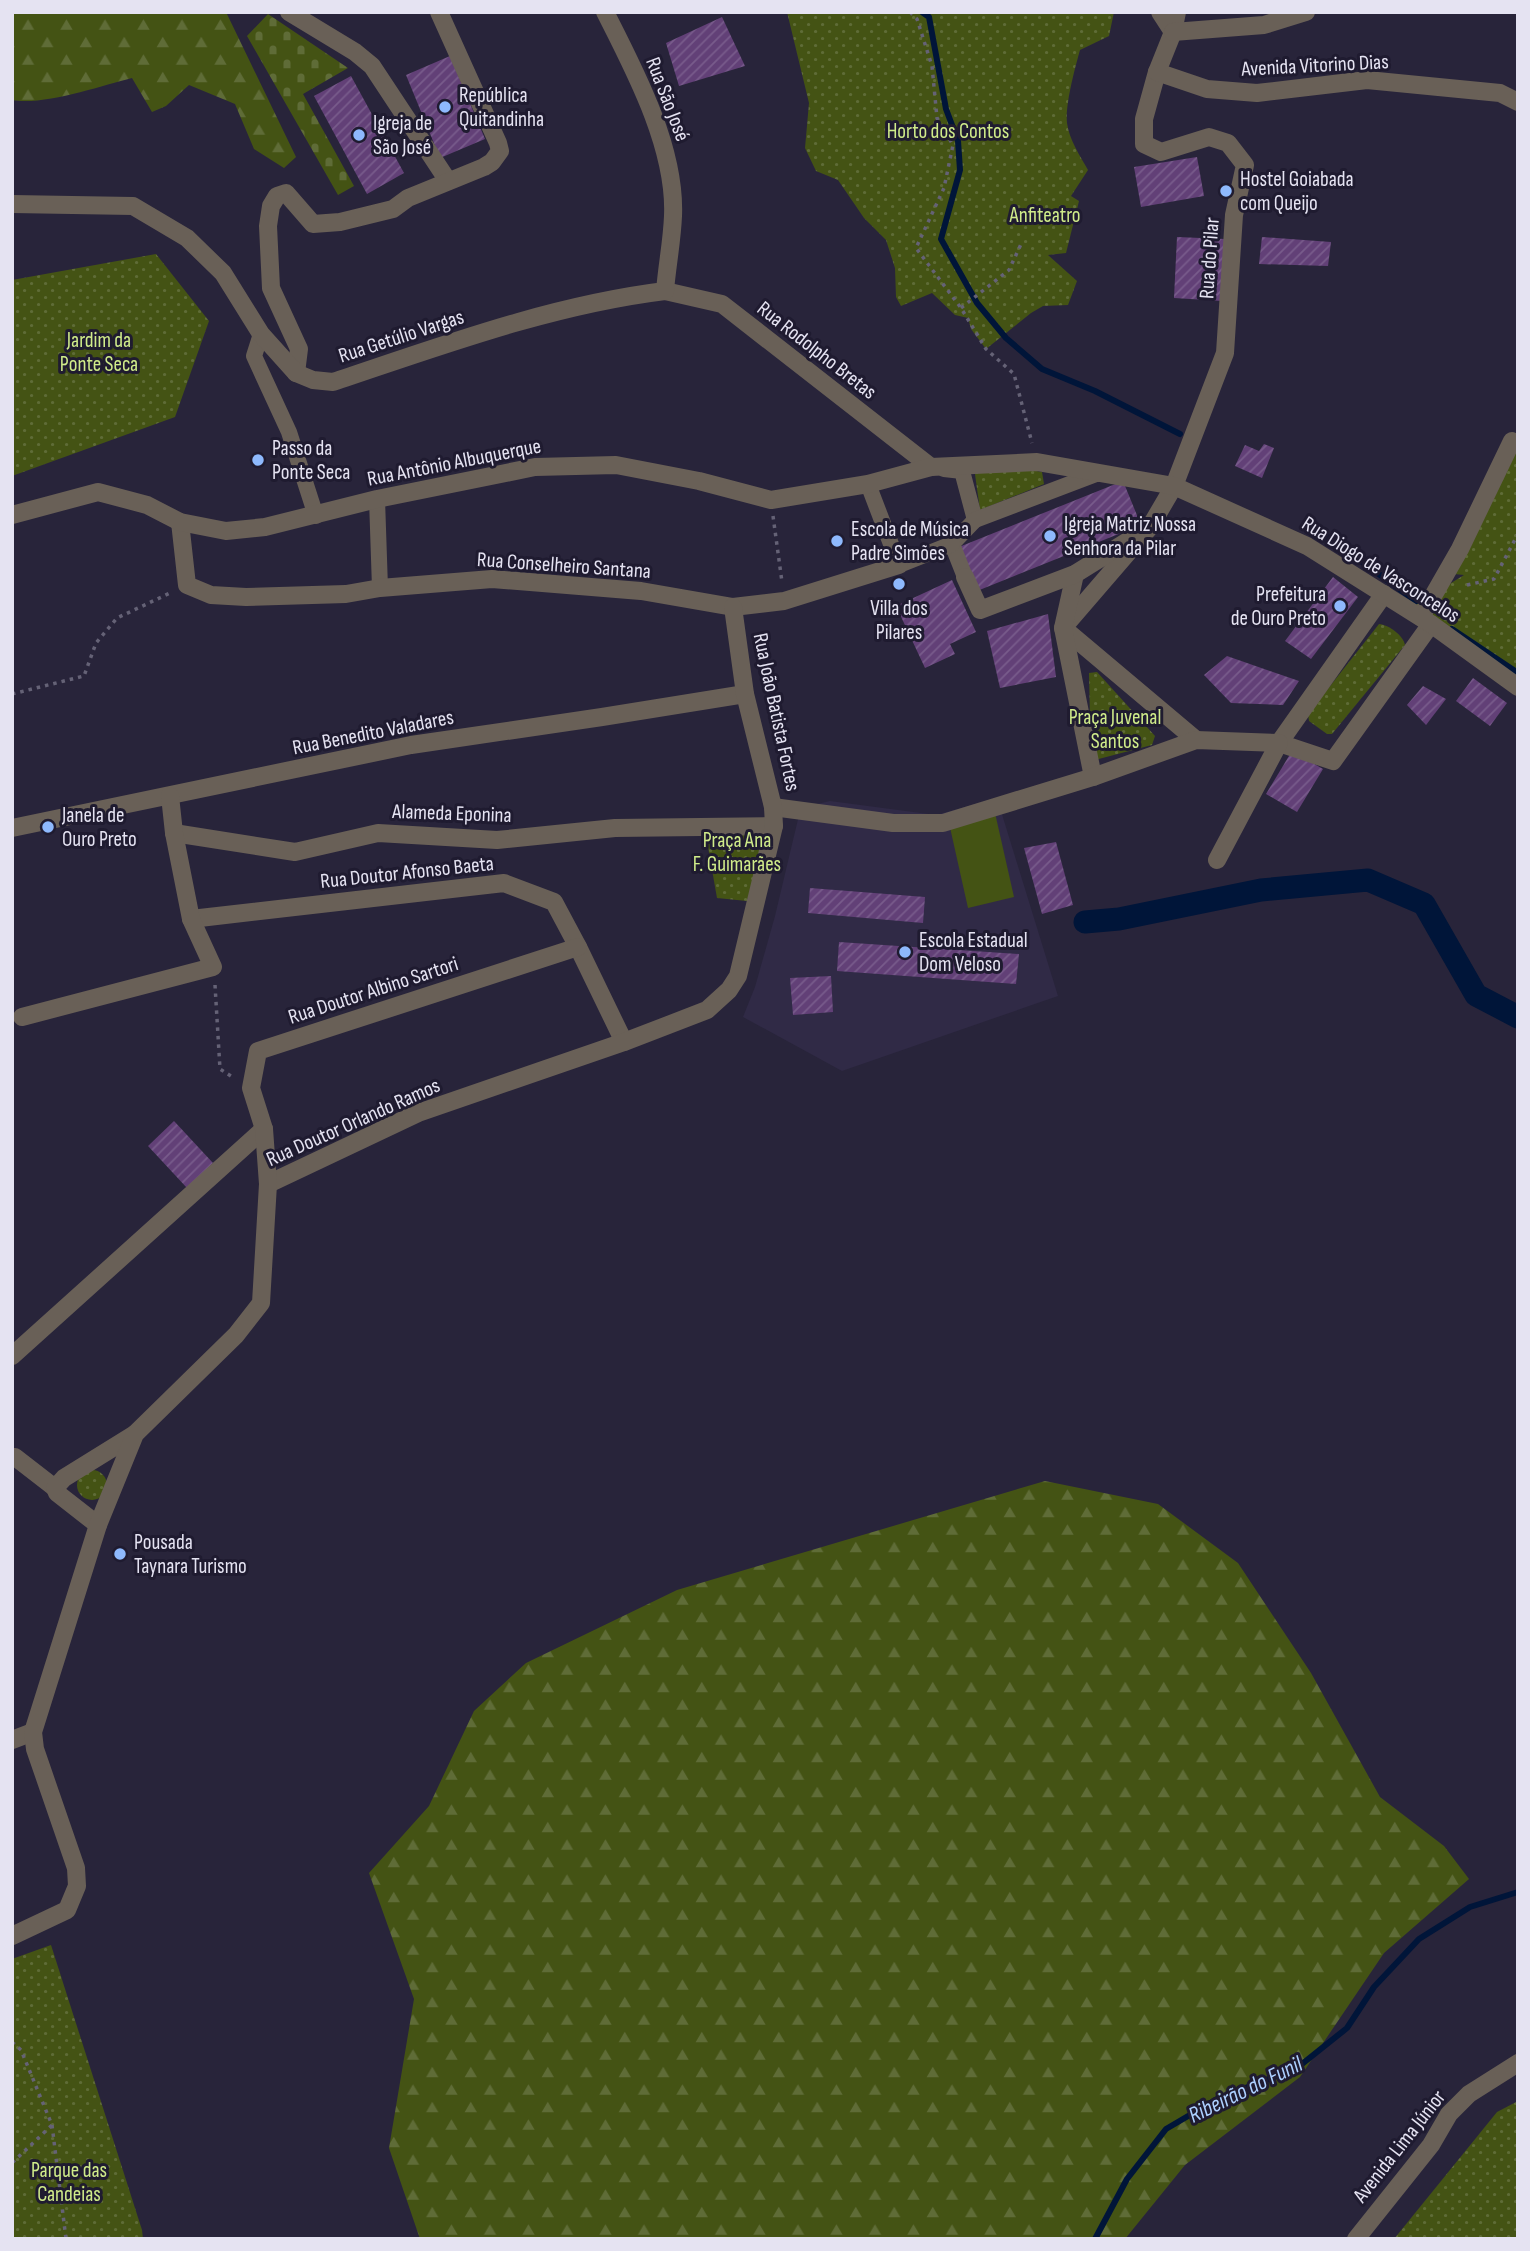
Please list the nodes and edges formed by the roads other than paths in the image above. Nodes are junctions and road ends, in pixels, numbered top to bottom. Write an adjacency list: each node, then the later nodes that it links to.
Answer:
1 (289, 12): 10 (street)
2 (439, 12): 10 (street)
3 (605, 12): 12 (street, Rua São José)
4 (1160, 12): 7 (street)
5 (1177, 12): 7 (street)
6 (1306, 12): 7 (street)
7 (1172, 32): 8 (street)
8 (1157, 72): 9 (street, Avenida Vitorino Dias); 20 (street, Rua do Pilar)
9 (1518, 102)
10 (448, 181): 14 (street)
11 (12, 204): 13 (street)
12 (665, 291): 14 (street, Rua Getúlio Vargas); 17 (street, Rua Rodolpho Bretas)
13 (261, 334): 14 (street); 23 (street)
14 (296, 373)
15 (1512, 441): 34 (street)
16 (1037, 462): 17 (street, Rua Antônio Albuquerque); 18 (street, Rua Diogo de Vasconcelos)
17 (931, 467): 19 (street, Rua Antônio Albuquerque); 24 (street)
18 (1112, 476): 20 (street, Rua Diogo de Vasconcelos); 24 (street)
19 (868, 484): 21 (street, Rua Antônio Albuquerque); 28 (street)
20 (1174, 486): 26 (street); 32 (street, Rua Diogo de Vasconcelos)
21 (377, 499): 23 (street, Rua Antônio Albuquerque); 31 (street)
22 (12, 516): 25 (street, Rua Antônio Albuquerque)
23 (316, 516): 25 (street, Rua Antônio Albuquerque)
24 (975, 520): 27 (street)
25 (180, 522): 31 (street, Rua Conselheiro Santana)
26 (1150, 527): 29 (street); 35 (street)
27 (952, 544): 28 (street, Rua Conselheiro Santana); 30 (street)
28 (899, 565): 33 (street, Rua Conselheiro Santana)
29 (1075, 574): 30 (street); 35 (street)
30 (965, 577)
31 (380, 588): 33 (street, Rua Conselheiro Santana)
32 (1384, 594): 34 (street, Rua Diogo de Vasconcelos); 39 (street)
33 (733, 607): 37 (street, Rua João Batista Fortes)
34 (1426, 620): 36 (street, Rua Diogo de Vasconcelos); 39 (street)
35 (1063, 628): 38 (street); 40 (street)
36 (1518, 687)
37 (745, 694): 41 (street, Rua Benedito Valadares); 42 (street, Rua João Batista Fortes)
38 (1196, 740): 39 (street); 40 (street)
39 (1279, 743): 46 (street)
40 (1093, 776): 42 (street)
41 (170, 796): 44 (street, Rua Benedito Valadares); 45 (street)
42 (773, 807): 43 (street, Rua João Batista Fortes)
43 (774, 826): 45 (street, Alameda Eponina); 50 (street, Rua Doutor Orlando Ramos)
44 (12, 828)
45 (174, 833): 47 (street)
46 (1217, 860)
47 (191, 919): 48 (street, Rua Doutor Afonso Baeta); 49 (street)
48 (578, 947): 50 (street, Rua Doutor Afonso Baeta); 51 (street, Rua Doutor Albino Sartori)
49 (22, 1017)
50 (624, 1042): 52 (street, Rua Doutor Orlando Ramos)
51 (264, 1129): 52 (street, Rua Doutor Albino Sartori); 53 (street)
52 (268, 1184): 54 (street, Rua Doutor Orlando Ramos)
53 (12, 1356)
54 (135, 1434): 56 (street); 57 (street, Rua Doutor Orlando Ramos)
55 (15, 1457): 56 (street)
56 (55, 1488): 57 (street)
57 (98, 1525): 58 (street, Rua Doutor Orlando Ramos)
58 (33, 1732): 59 (street); 60 (street)
59 (12, 1740)
60 (12, 1936)
61 (1518, 2063): 62 (street, Avenida Lima Júnior)
62 (1356, 2239)

